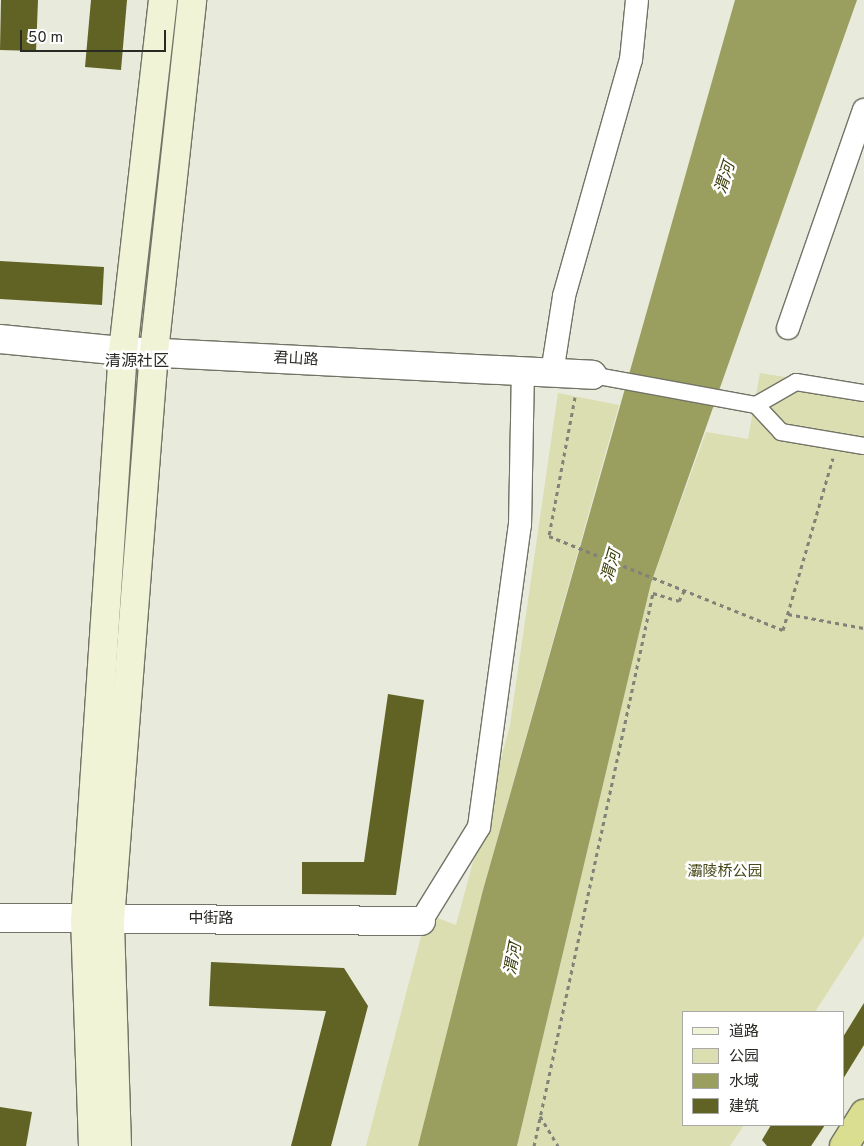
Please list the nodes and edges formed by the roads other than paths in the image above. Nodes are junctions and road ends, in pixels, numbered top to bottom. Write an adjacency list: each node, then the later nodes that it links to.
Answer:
1 (163, 0): 7 (main road)
2 (192, 0): 8 (main road)
3 (637, 0): 10 (street)
4 (864, 110): 5 (street)
5 (788, 328)
6 (0, 339): 7 (street, 君山路)
7 (123, 351): 8 (street, 君山路); 16 (main road)
8 (154, 352): 9 (street, 君山路); 16 (main road)
9 (524, 372): 10 (street, 君山路); 17 (street)
10 (552, 373): 11 (street, 君山路)
11 (586, 375): 13 (street)
12 (864, 393): 13 (street)
13 (756, 405): 14 (street)
14 (864, 446)
15 (0, 918): 16 (street, 中街路)
16 (98, 921): 17 (street, 中街路); 19 (main road); 20 (main road)
17 (421, 921)
18 (864, 1114): 21 (highway)
19 (93, 1146)
20 (117, 1146)
21 (844, 1146)

